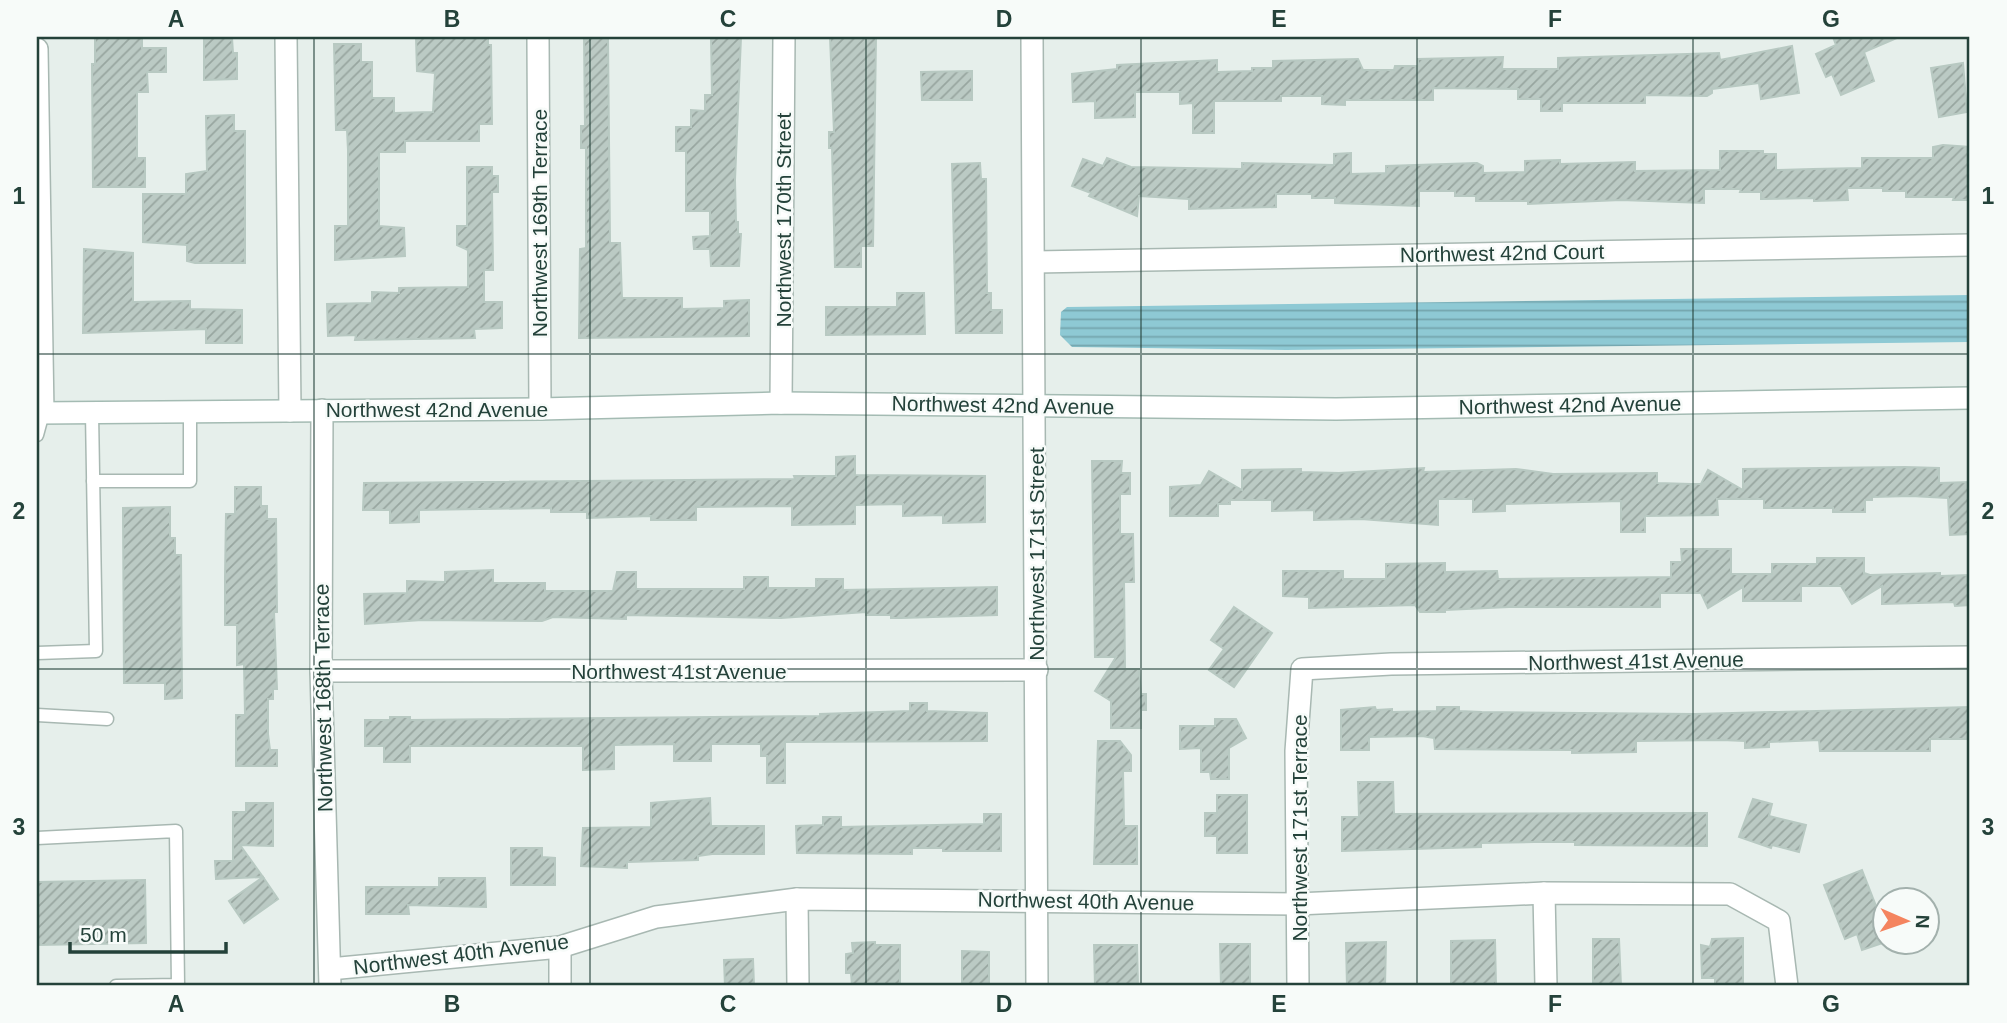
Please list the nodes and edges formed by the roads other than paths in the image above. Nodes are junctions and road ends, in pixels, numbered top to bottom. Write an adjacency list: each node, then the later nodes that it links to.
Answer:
1 (286, 37): 14 (street)
2 (538, 37): 12 (street, Northwest 169th Terrace)
3 (784, 37): 10 (street, Northwest 170th Street)
4 (1032, 37): 7 (street, Northwest 171st Street)
5 (37, 49): 8 (street)
6 (1970, 245): 7 (street, Northwest 42nd Court)
7 (1035, 262): 11 (street, Northwest 171st Street)
8 (39, 342): 15 (street)
9 (1970, 398): 11 (street, Northwest 42nd Avenue)
10 (781, 403): 11 (street, Northwest 42nd Avenue); 12 (street, Northwest 42nd Avenue)
11 (1035, 405): 23 (street, Northwest 171st Street)
12 (540, 409): 13 (street, Northwest 42nd Avenue)
13 (321, 410): 14 (street, Northwest 42nd Avenue); 24 (street, Northwest 168th Terrace)
14 (290, 411): 17 (street, Northwest 42nd Avenue)
15 (40, 413): 16 (street, Northwest 42nd Avenue); 18 (lane)
16 (92, 413): 17 (street, Northwest 42nd Avenue); 19 (lane)
17 (190, 413): 19 (lane)
18 (37, 435)
19 (93, 481): 20 (lane)
20 (37, 653)
21 (1970, 657): 22 (street, Northwest 41st Avenue)
22 (1302, 669): 31 (street, Northwest 171st Terrace)
23 (1037, 670): 24 (street, Northwest 41st Avenue); 30 (street, Northwest 171st Street)
24 (321, 671): 33 (street, Northwest 168th Terrace)
25 (37, 715): 26 (lane)
26 (107, 719)
27 (37, 838): 35 (lane)
28 (1544, 893): 31 (street, Northwest 40th Avenue); 34 (street, Northwest 40th Avenue); 40 (street)
29 (797, 899): 30 (street, Northwest 40th Avenue); 32 (street, Northwest 40th Avenue); 37 (street)
30 (1035, 900): 31 (street, Northwest 40th Avenue); 38 (street, Northwest 171st Street)
31 (1297, 904): 39 (street, Northwest 171st Terrace)
32 (560, 947): 33 (street, Northwest 40th Avenue); 36 (street)
33 (330, 978)
34 (1787, 984)
35 (116, 986)
36 (560, 986)
37 (798, 986)
38 (1037, 986)
39 (1298, 986)
40 (1546, 986)

